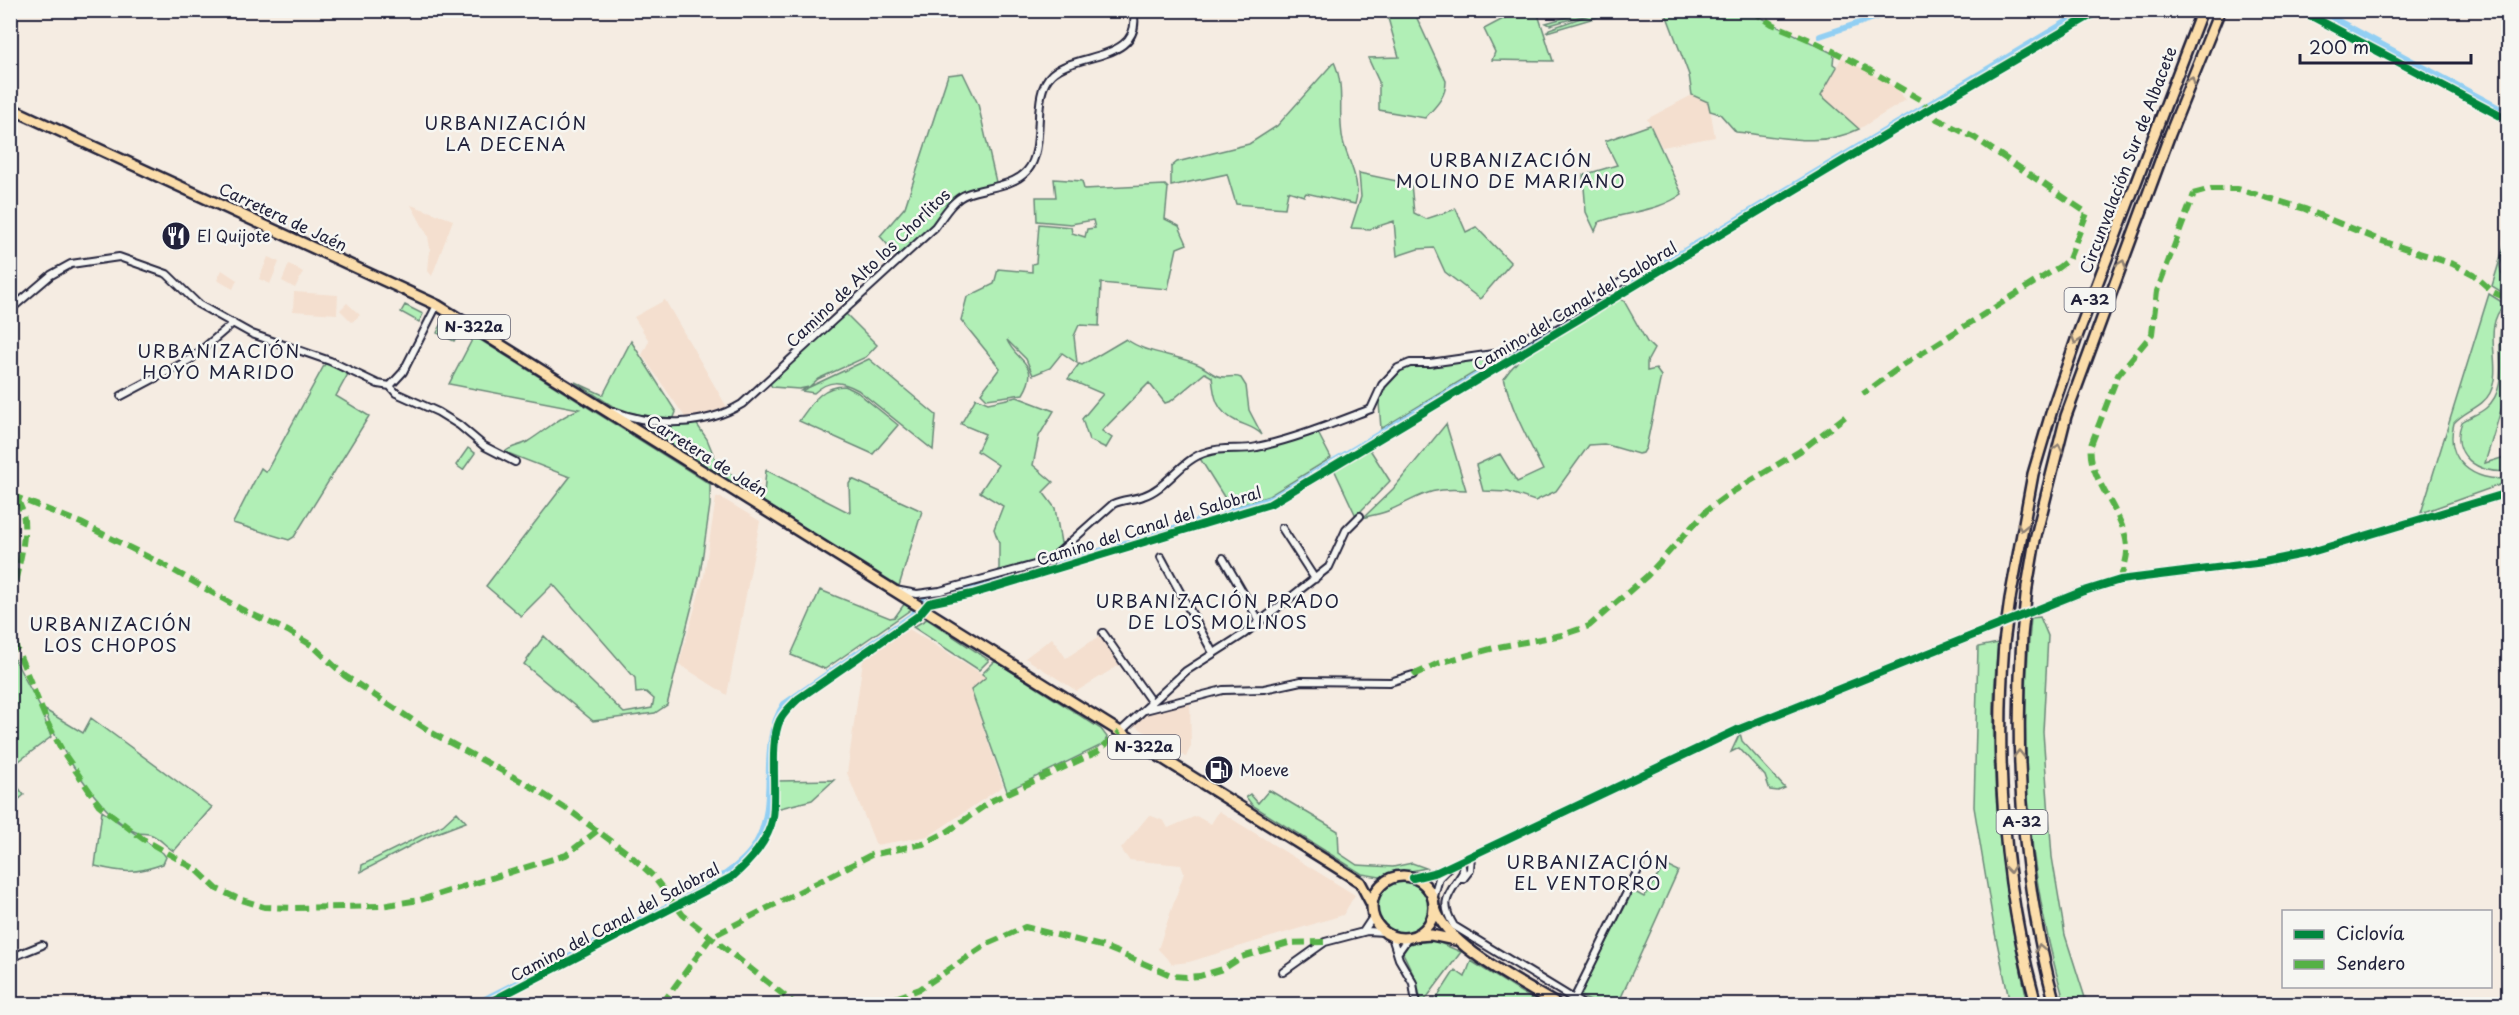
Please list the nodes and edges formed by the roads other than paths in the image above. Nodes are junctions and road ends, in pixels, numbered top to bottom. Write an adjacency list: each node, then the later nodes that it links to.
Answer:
1 (1133, 10): 11 (street, Camino de Alto los Chorlitos)
2 (2202, 10): 50 (highway, Circunvalación Sur de Albacete / A-32, one-way to 50, bridge)
3 (2220, 10): 51 (highway, Circunvalación Sur de Albacete / A-32, one-way to 3, bridge)
4 (10, 108): 6 (highway, Carretera de Jaén / N-322a)
5 (1623, 281): 19 (street)
6 (437, 305): 9 (street); 11 (highway, Carretera de Jaén / N-322a)
7 (10, 310): 8 (street)
8 (232, 323): 9 (street); 10 (street)
9 (390, 386): 12 (street)
10 (121, 396)
11 (601, 407): 19 (highway, Carretera de Jaén / N-322a)
12 (515, 462)
13 (2508, 492): 27 (street)
14 (1360, 516): 18 (street)
15 (1282, 528): 18 (street)
16 (1161, 556): 22 (street)
17 (1223, 558): 20 (street)
18 (1315, 579): 20 (street)
19 (894, 590): 26 (highway, Carretera de Jaén / N-322a)
20 (1260, 622): 22 (street)
21 (1102, 633): 24 (street)
22 (1213, 653): 24 (street)
23 (1413, 675): 25 (street)
24 (1152, 703): 25 (street)
25 (1144, 710): 26 (street)
26 (1120, 732): 33 (highway, Carretera de Jaén / N-322a)
27 (1471, 856): 28 (street); 34 (street)
28 (1461, 861): 29 (street); 34 (street)
29 (1453, 865): 32 (street); 36 (street)
30 (1640, 866): 46 (street)
31 (1390, 878): 32 (highway); 33 (highway); 35 (highway)
32 (1413, 878): 36 (highway)
33 (1360, 882): 35 (highway)
34 (1455, 884): 46 (street)
35 (1371, 903): 37 (highway)
36 (1434, 903): 40 (highway); 41 (highway)
37 (1373, 917): 38 (street); 39 (highway)
38 (1362, 932): 39 (street); 45 (street)
39 (1388, 935): 40 (highway); 43 (street)
40 (1411, 938): 41 (highway); 43 (street)
41 (1456, 940): 48 (highway)
42 (42, 945): 44 (street)
43 (1398, 952): 47 (street)
44 (10, 958)
45 (1283, 972)
46 (1573, 1001): 49 (street)
47 (1416, 1005)
48 (1556, 1005)
49 (1582, 1005)
50 (2036, 1005)
51 (2055, 1005)

